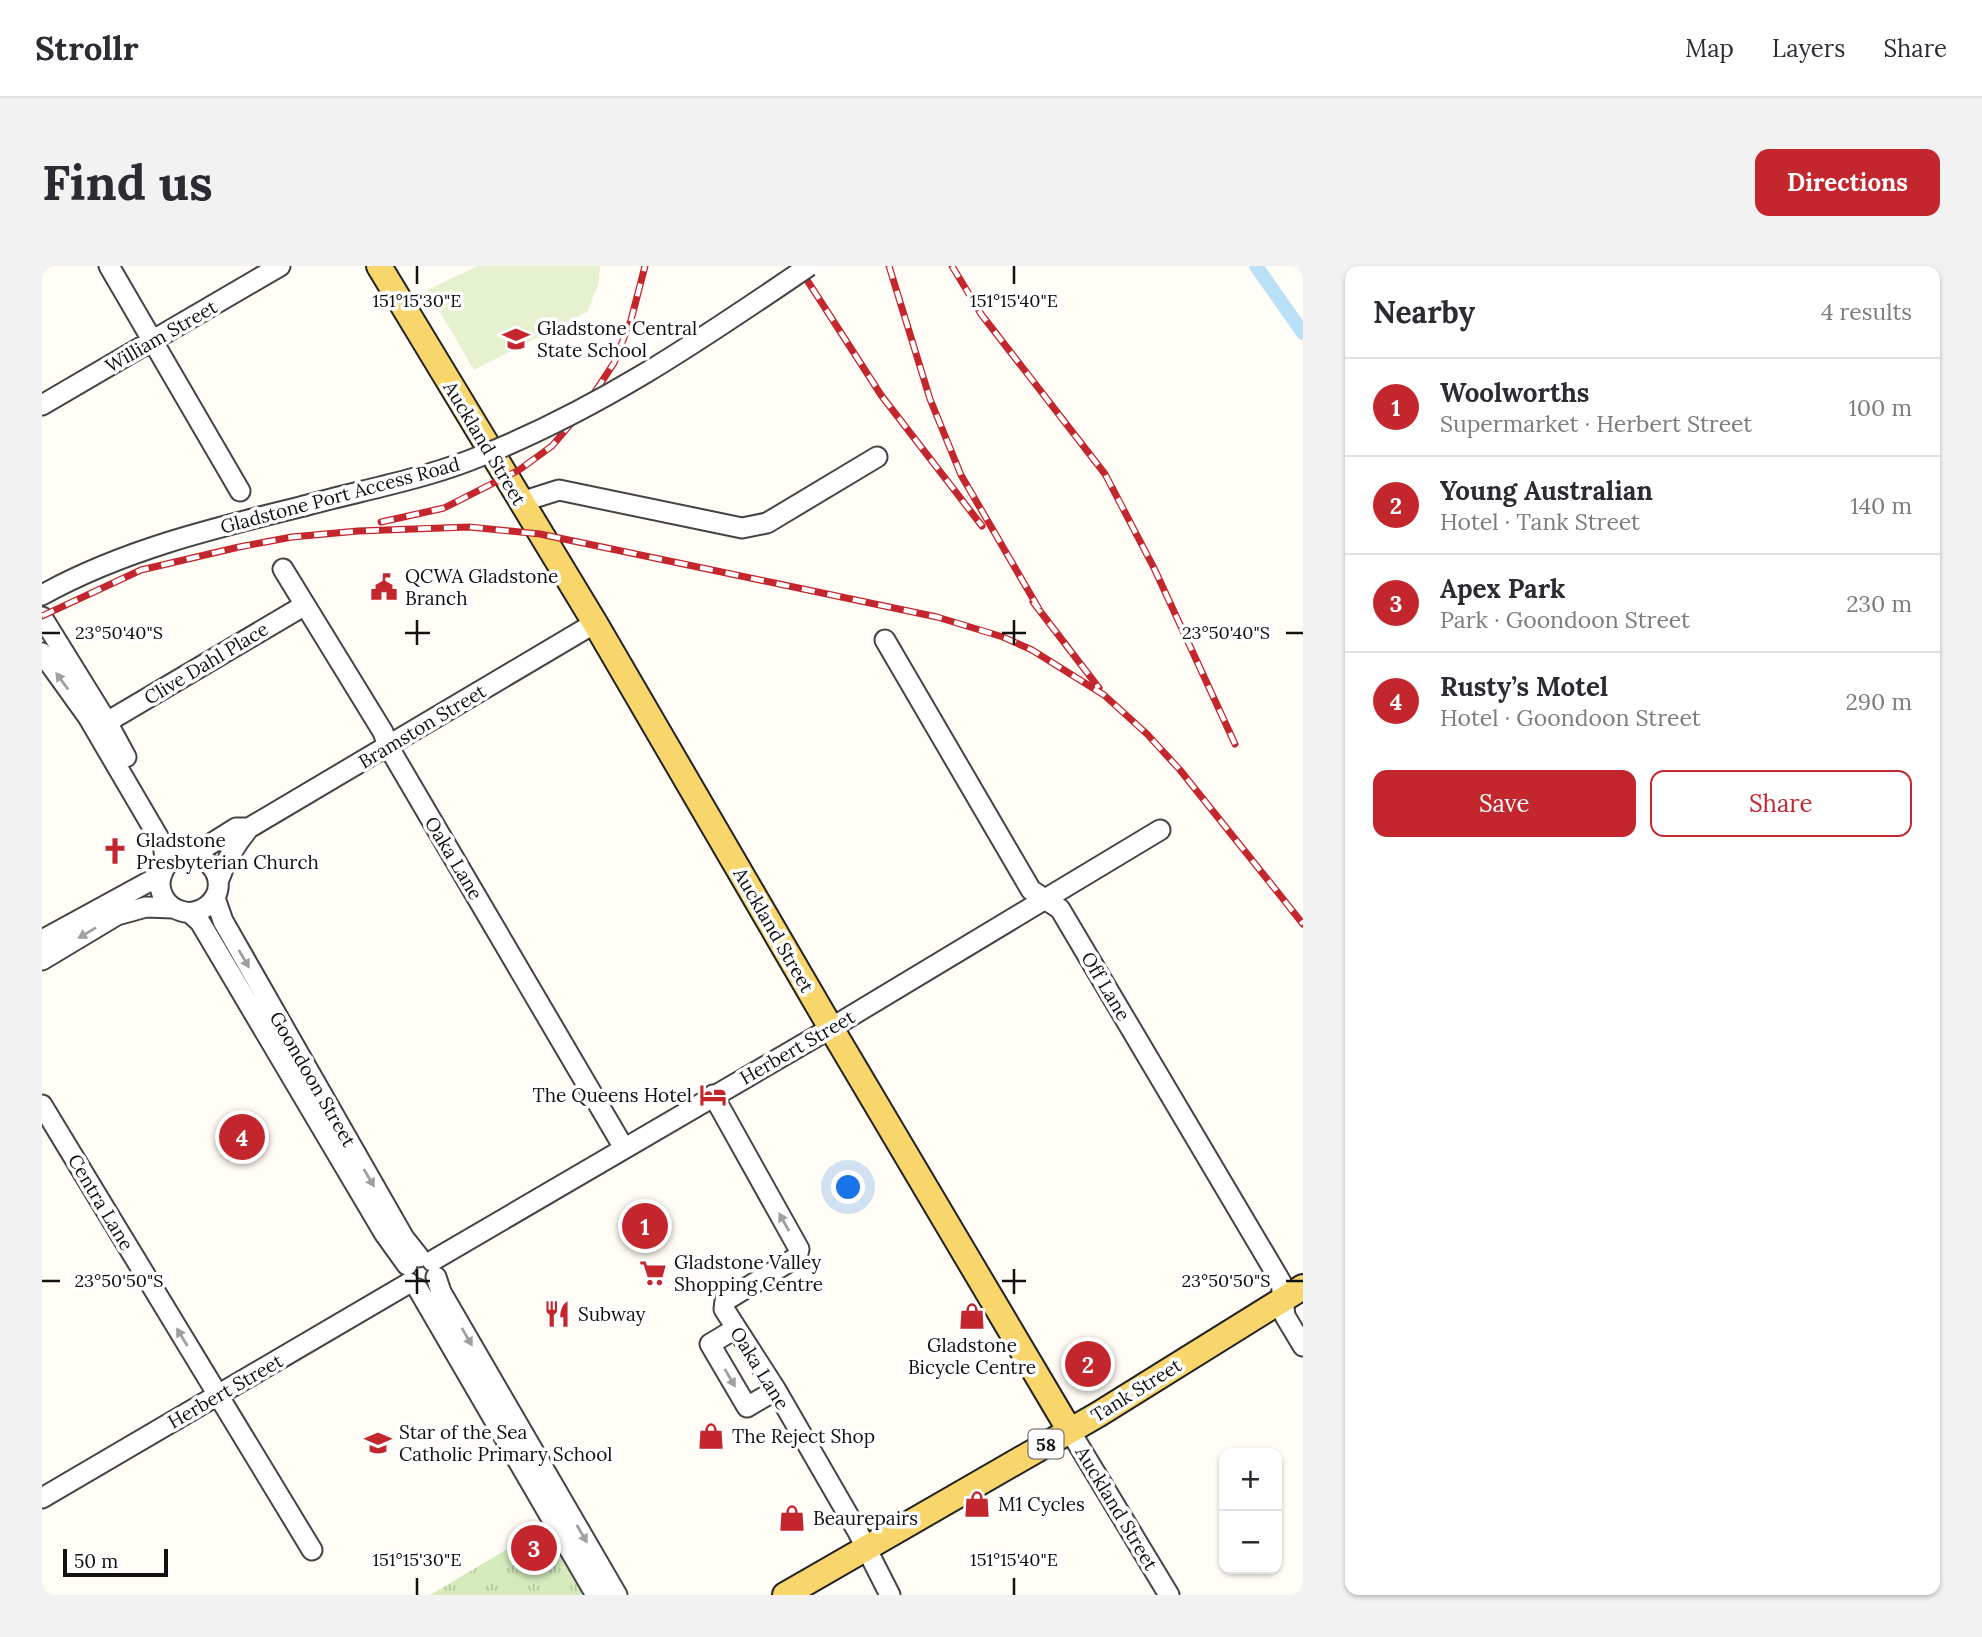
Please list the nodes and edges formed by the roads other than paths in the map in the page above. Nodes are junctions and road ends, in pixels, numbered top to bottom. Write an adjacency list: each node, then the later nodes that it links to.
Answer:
1 (109, 266): 5 (street)
2 (280, 266): 5 (street, William Street)
3 (379, 266): 9 (main road, Auckland Street)
4 (809, 266): 11 (street, Gladstone Port Access Road, bridge)
5 (153, 341): 6 (street, William Street); 8 (street)
6 (42, 405)
7 (877, 457): 9 (street)
8 (240, 491)
9 (521, 502): 14 (main road, Auckland Street)
10 (284, 569): 12 (street, Oaka Lane)
11 (42, 595)
12 (305, 604): 17 (street, Clive Dahl Place); 18 (street, Oaka Lane)
13 (45, 621): 17 (street)
14 (595, 624): 18 (street, Bramston Street); 27 (main road, Auckland Street)
15 (885, 640): 23 (street, Off Lane)
16 (42, 653): 21 (street, one-way to 16)
17 (107, 722): 21 (street)
18 (388, 746): 19 (street, Bramston Street); 30 (street, Oaka Lane)
19 (249, 828): 21 (street, Bramston Street); 22 (street, Bramston Street)
20 (1160, 830): 23 (street, Herbert Street)
21 (175, 863): 22 (street); 24 (street); 25 (street, Bramston Street)
22 (216, 890): 24 (street); 31 (street, Goondoon Street, one-way to 31)
23 (1046, 899): 27 (street, Herbert Street); 32 (street, Off Lane)
24 (182, 910): 26 (street, one-way to 26); 31 (street, Goondoon Street)
25 (42, 940)
26 (42, 960)
27 (831, 1028): 28 (street, Herbert Street); 37 (main road, Auckland Street)
28 (713, 1095): 30 (street, Herbert Street); 33 (street, Oaka Lane, one-way to 28)
29 (42, 1105): 35 (street, Centra Lane, one-way to 29)
30 (624, 1148): 31 (street, Herbert Street)
31 (420, 1272): 35 (street, Herbert Street); 41 (street, Goondoon Street); 42 (street, Goondoon Street, one-way to 42)
32 (1293, 1293): 34 (street, Off Lane); 37 (main road, Tank Street / 58)
33 (735, 1329): 36 (street, Oaka Lane); 36 (street, one-way to 36)
34 (1303, 1346)
35 (218, 1395): 38 (street, Herbert Street); 40 (street, Centra Lane)
36 (779, 1395): 39 (street, Oaka Lane)
37 (1070, 1430): 39 (main road, Tank Street / 58); 45 (street, Auckland Street)
38 (42, 1498)
39 (865, 1548): 43 (main road, Tank Street / 58); 44 (street, Oaka Lane)
40 (312, 1550)
41 (596, 1595)
42 (617, 1595)
43 (785, 1595)
44 (890, 1595)
45 (1169, 1595)

